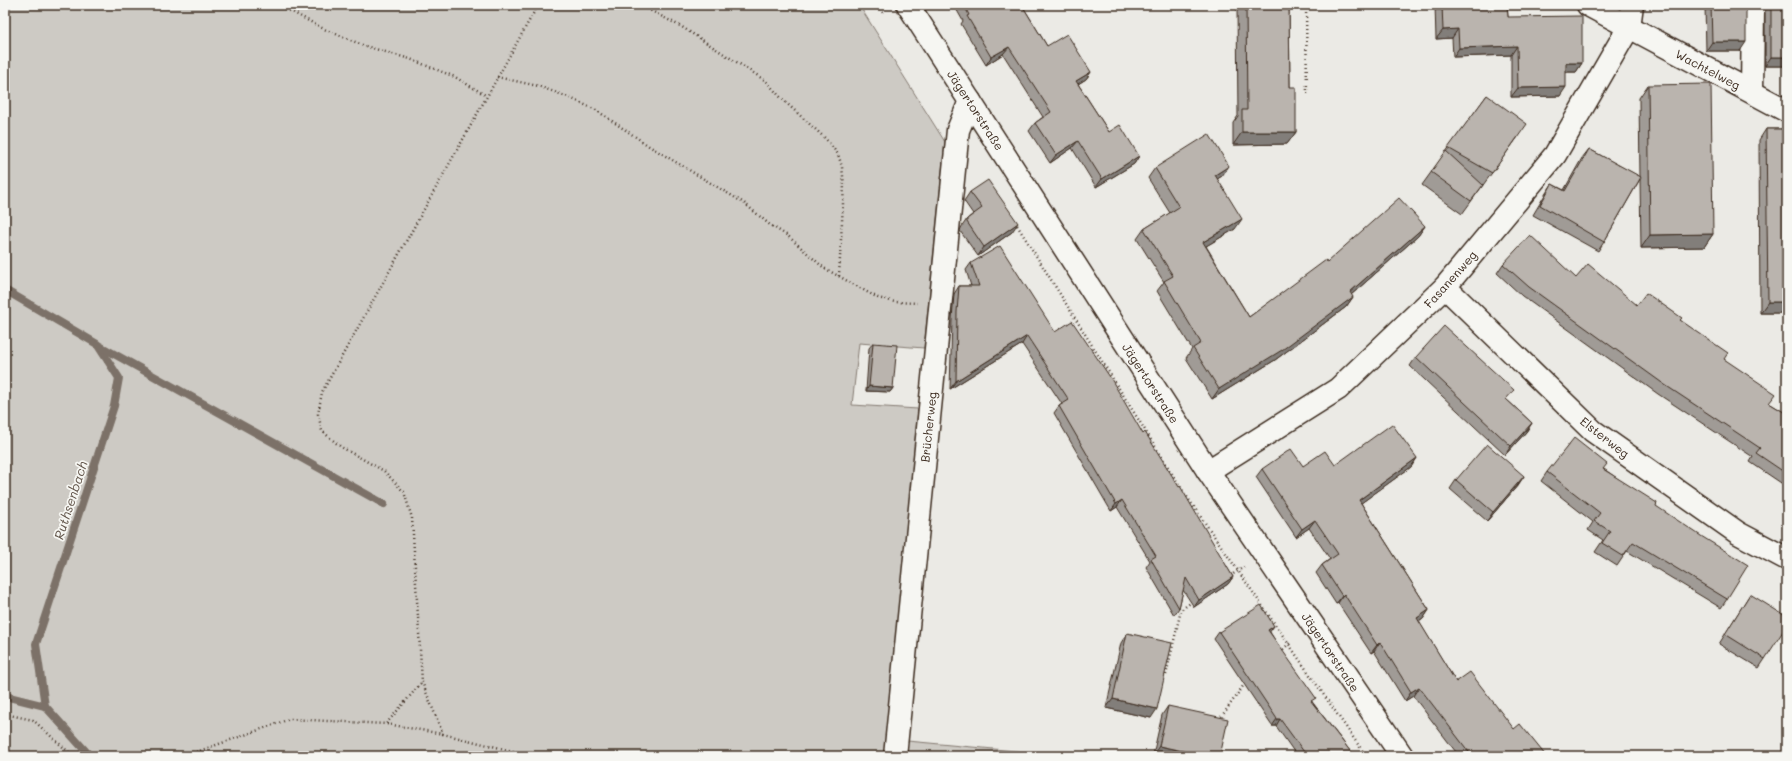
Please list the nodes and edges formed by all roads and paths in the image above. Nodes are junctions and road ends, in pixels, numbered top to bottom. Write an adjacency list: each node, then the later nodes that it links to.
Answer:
1 (279, 5): 14 (path)
2 (538, 5): 12 (path)
3 (640, 5): 19 (path)
4 (878, 5): 10 (path)
5 (908, 5): 16 (street, Jägertorstraße)
6 (1306, 5): 15 (path)
7 (1588, 5): 11 (street, Wachtelweg)
8 (1632, 5): 11 (street)
9 (1753, 10): 13 (street)
10 (886, 18)
11 (1629, 27): 13 (street, Wachtelweg); 20 (street, Fasanenweg)
12 (498, 77): 14 (path); 19 (path)
13 (1752, 92): 17 (street, Wachtelweg)
14 (487, 96): 31 (path)
15 (1307, 97)
16 (970, 101): 21 (street, Brücherweg); 22 (street, Jägertorstraße)
17 (1787, 111)
18 (1012, 216): 24 (path)
19 (839, 276): 21 (path)
20 (1445, 287): 22 (street, Fasanenweg); 23 (street, Elsterweg)
21 (941, 304): 39 (street, Brücherweg)
22 (1208, 471): 41 (street, Jägertorstraße)
23 (1787, 559)
24 (1238, 570): 25 (path); 27 (path)
25 (1225, 579)
26 (1200, 597): 29 (path)
27 (1289, 644): 28 (path); 40 (path)
28 (1278, 654)
29 (1166, 675)
30 (1249, 679): 33 (path)
31 (422, 682): 34 (path); 35 (path)
32 (5, 714): 36 (path)
33 (1218, 720)
34 (386, 724): 35 (path); 37 (path)
35 (443, 734): 38 (path)
36 (73, 756)
37 (185, 756)
38 (533, 756)
39 (895, 756)
40 (1366, 756)
41 (1402, 756)

